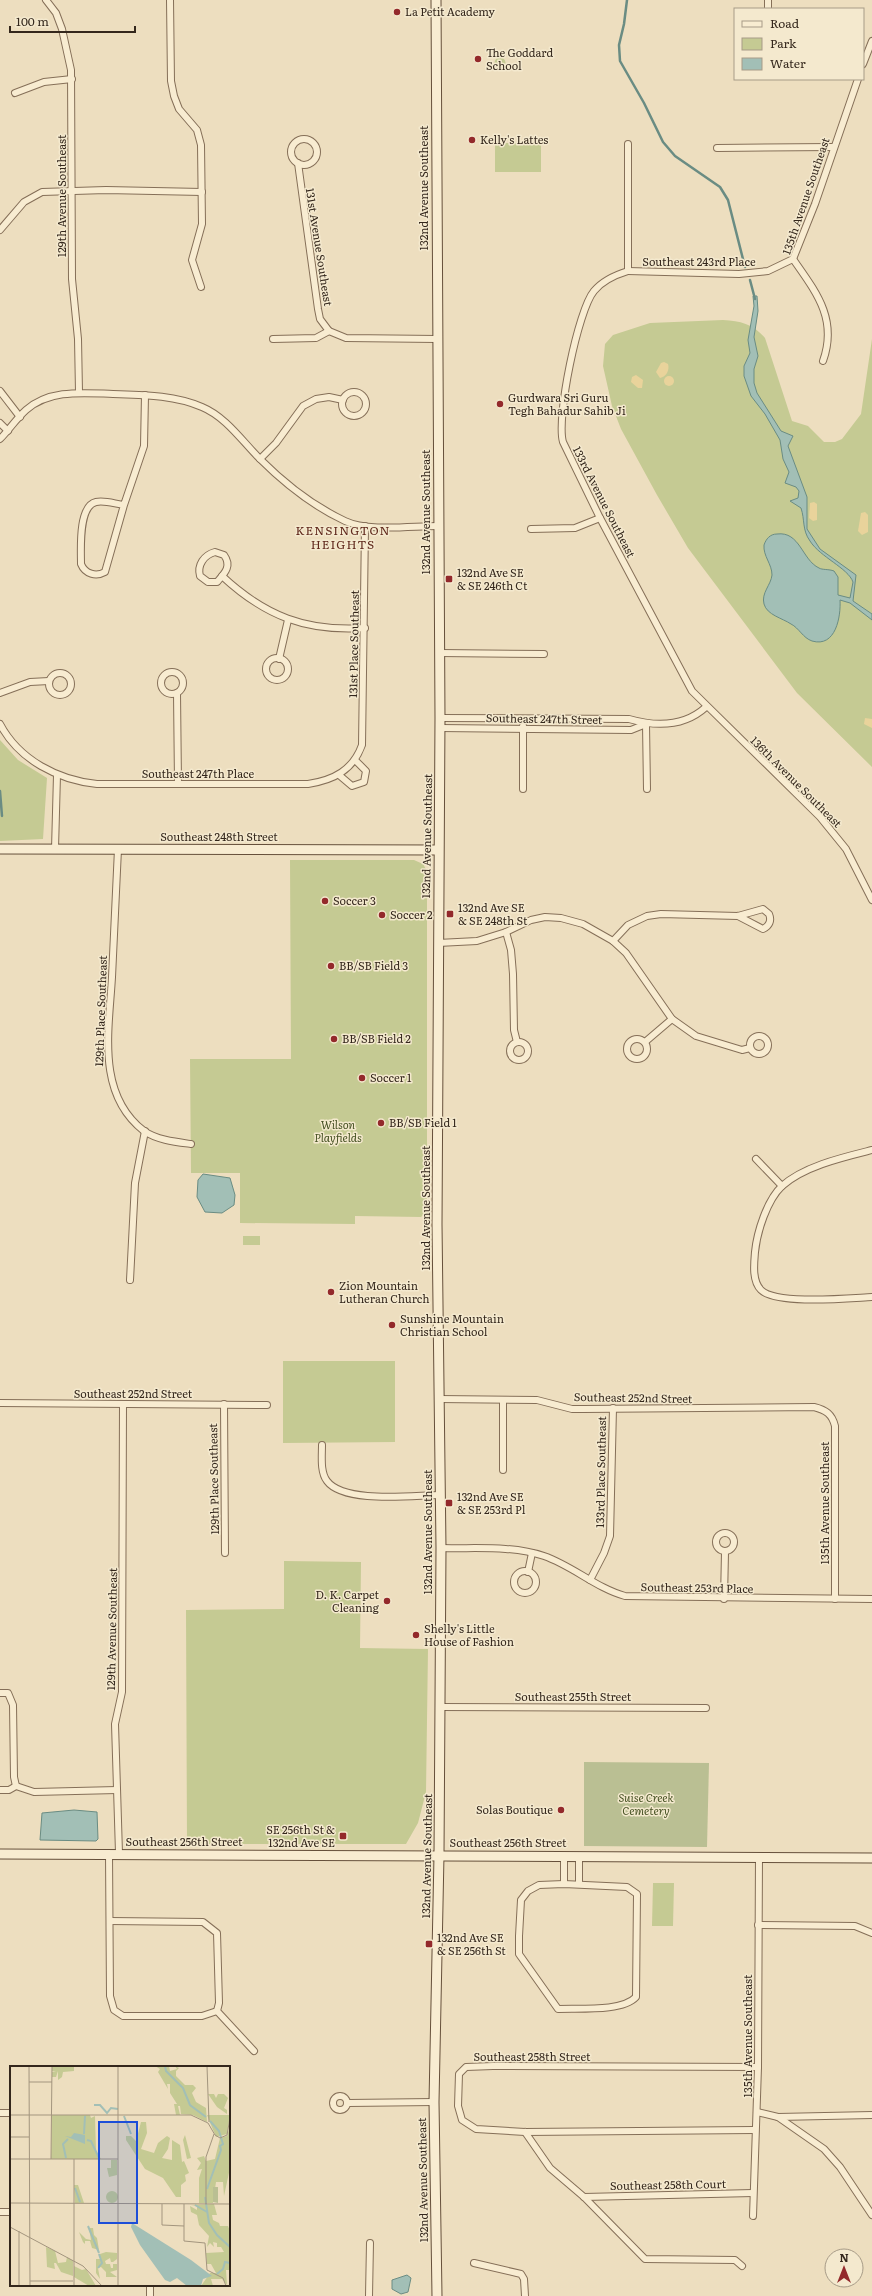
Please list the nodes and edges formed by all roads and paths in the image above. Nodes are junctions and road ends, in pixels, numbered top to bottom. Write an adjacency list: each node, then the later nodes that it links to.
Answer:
1 (170, 0): 14 (street)
2 (436, 0): 21 (main road, 132nd Avenue Southeast)
3 (49, 1): 6 (street, 129th Avenue Southeast)
4 (872, 41): 5 (street)
5 (864, 61)
6 (72, 79): 8 (street); 13 (street, 129th Avenue Southeast)
7 (858, 80): 10 (street, 135th Avenue Southeast)
8 (15, 93)
9 (628, 144): 17 (street)
10 (834, 147): 11 (street); 16 (street, 135th Avenue Southeast)
11 (717, 148)
12 (298, 163): 12 (street, 131st Avenue Southeast); 19 (street, 131st Avenue Southeast)
13 (72, 190): 14 (street); 15 (street); 24 (street, 129th Avenue Southeast)
14 (202, 192): 18 (street)
15 (0, 230)
16 (792, 260): 17 (street, Southeast 243rd Place); 22 (street, 135th Avenue Southeast)
17 (628, 272): 33 (street, 133rd Avenue Southeast)
18 (201, 288)
19 (329, 331): 20 (street); 21 (street)
20 (273, 339)
21 (437, 339): 35 (main road, 132nd Avenue Southeast)
22 (823, 361)
23 (0, 391): 27 (street)
24 (79, 392): 25 (street); 27 (street)
25 (145, 395): 31 (street); 32 (street)
26 (343, 400): 31 (street)
27 (20, 417): 29 (street)
28 (0, 423): 29 (street)
29 (8, 431): 30 (street)
30 (0, 439)
31 (260, 459): 34 (street)
32 (124, 506): 32 (street)
33 (600, 518): 36 (street); 46 (street, 133rd Avenue Southeast)
34 (365, 526): 35 (street); 39 (street, 131st Place Southeast)
35 (438, 526): 40 (main road, 132nd Avenue Southeast)
36 (531, 529)
37 (222, 576): 37 (street); 38 (street)
38 (288, 620): 39 (street); 42 (street)
39 (365, 628): 53 (street, 131st Place Southeast)
40 (440, 653): 41 (street); 47 (main road, 132nd Avenue Southeast)
41 (544, 654)
42 (279, 659)
43 (49, 681): 44 (street)
44 (0, 693)
45 (177, 693): 57 (street)
46 (706, 707): 50 (street, Southeast 247th Street); 64 (street, 136th Avenue Southeast)
47 (440, 718): 48 (street, Southeast 247th Street); 51 (main road, 132nd Avenue Southeast)
48 (523, 719): 50 (street, Southeast 247th Street); 52 (street)
49 (0, 724): 55 (street, Southeast 247th Place)
50 (646, 724): 52 (street, Southeast 247th Street); 59 (street)
51 (440, 728): 52 (street, Southeast 247th Street); 63 (main road, 132nd Avenue Southeast)
52 (523, 729): 58 (street)
53 (355, 760): 54 (street, 131st Place Southeast); 56 (street)
54 (346, 770): 56 (street, Southeast 247th Place)
55 (57, 775): 57 (street, Southeast 247th Place); 61 (street)
56 (339, 775): 57 (street, Southeast 247th Place)
57 (178, 783)
58 (523, 789)
59 (648, 789)
60 (0, 849): 61 (main road, Southeast 248th Street)
61 (55, 849): 62 (main road, Southeast 248th Street)
62 (118, 849): 63 (main road, Southeast 248th Street); 73 (street, 129th Place Southeast)
63 (438, 850): 68 (main road, 132nd Avenue Southeast)
64 (872, 900)
65 (738, 916): 65 (street); 67 (street)
66 (506, 932): 67 (street); 68 (street); 70 (street)
67 (613, 941): 69 (street)
68 (438, 943): 80 (main road, 132nd Avenue Southeast)
69 (672, 1019): 71 (street); 72 (street)
70 (517, 1042)
71 (645, 1042)
72 (750, 1048)
73 (145, 1131): 74 (street); 78 (street)
74 (191, 1144)
75 (872, 1150): 77 (street)
76 (756, 1159): 77 (street)
77 (782, 1186): 79 (street)
78 (130, 1280)
79 (872, 1297)
80 (439, 1399): 81 (street, Southeast 252nd Street); 90 (main road, 132nd Avenue Southeast)
81 (504, 1400): 86 (street, Southeast 252nd Street); 89 (street)
82 (0, 1403): 83 (street, Southeast 252nd Street)
83 (123, 1404): 84 (street, Southeast 252nd Street); 105 (street, 129th Avenue Southeast)
84 (224, 1404): 85 (street, Southeast 252nd Street); 93 (street, 129th Place Southeast)
85 (267, 1405)
86 (613, 1408): 87 (street, Southeast 252nd Street); 96 (street, 133rd Place Southeast)
87 (826, 1411): 98 (street, 135th Avenue Southeast)
88 (322, 1445): 90 (street)
89 (504, 1470)
90 (440, 1495): 91 (main road, 132nd Avenue Southeast)
91 (441, 1548): 94 (street, Southeast 253rd Place); 101 (main road, 132nd Avenue Southeast)
92 (725, 1552): 97 (street)
93 (225, 1553)
94 (532, 1553): 95 (street); 96 (street, Southeast 253rd Place)
95 (528, 1572)
96 (590, 1580): 97 (street, Southeast 253rd Place)
97 (724, 1599): 98 (street, Southeast 253rd Place)
98 (835, 1599): 99 (street, Southeast 253rd Place)
99 (872, 1599)
100 (0, 1693): 103 (street)
101 (440, 1707): 102 (street, Southeast 255th Street); 109 (main road, 132nd Avenue Southeast)
102 (706, 1708)
103 (16, 1786): 104 (street); 105 (street)
104 (0, 1790)
105 (117, 1790): 106 (street, 129th Avenue Southeast)
106 (119, 1853): 108 (main road, Southeast 256th Street); 109 (main road, Southeast 256th Street)
107 (0, 1854): 108 (main road, Southeast 256th Street)
108 (109, 1854): 116 (street)
109 (439, 1855): 110 (main road, Southeast 256th Street); 123 (main road, 132nd Avenue Southeast)
110 (564, 1856): 111 (main road, Southeast 256th Street); 114 (street)
111 (579, 1856): 112 (main road, Southeast 256th Street); 115 (street)
112 (759, 1856): 113 (main road, Southeast 256th Street); 117 (street, 135th Avenue Southeast)
113 (872, 1858)
114 (564, 1884): 115 (street); 115 (street)
115 (579, 1884)
116 (110, 1921): 119 (street); 119 (street)
117 (758, 1925): 118 (street); 121 (street, 135th Avenue Southeast)
118 (872, 1933)
119 (217, 2011): 120 (street)
120 (254, 2051)
121 (758, 2067): 124 (street, 135th Avenue Southeast); 128 (street, Southeast 258th Street)
122 (348, 2102): 123 (street)
123 (434, 2102): 137 (main road, 132nd Avenue Southeast)
124 (757, 2112): 126 (street); 127 (street, 135th Avenue Southeast)
125 (872, 2115): 126 (street)
126 (778, 2117): 131 (street)
127 (754, 2130): 128 (street, Southeast 258th Street); 129 (street, 135th Avenue Southeast)
128 (525, 2132): 130 (street)
129 (753, 2193): 130 (street, Southeast 258th Court); 132 (street, 135th Avenue Southeast)
130 (584, 2197): 135 (street)
131 (872, 2215)
132 (753, 2216)
133 (370, 2242): 136 (street)
134 (474, 2263): 138 (street)
135 (742, 2266)
136 (369, 2296)
137 (437, 2296)
138 (525, 2296)

